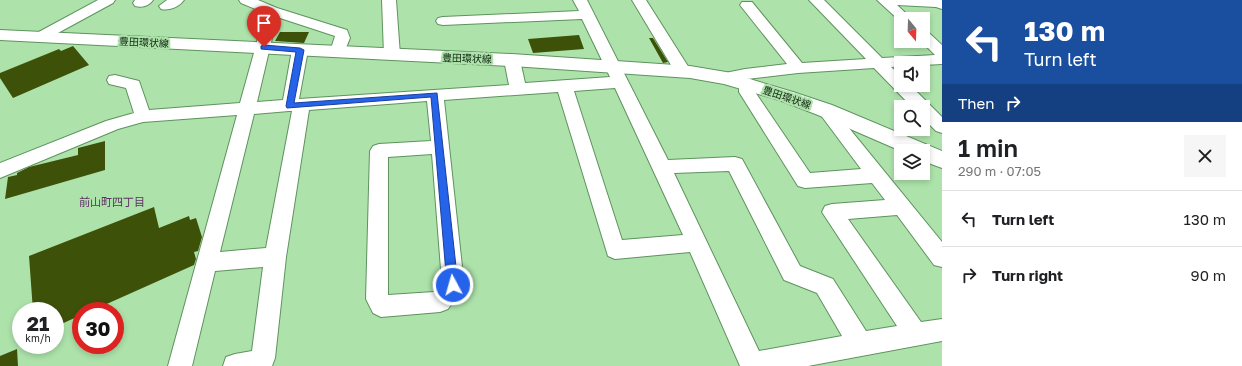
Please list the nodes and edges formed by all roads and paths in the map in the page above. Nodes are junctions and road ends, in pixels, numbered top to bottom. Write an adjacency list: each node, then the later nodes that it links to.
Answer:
1 (108, 0): 15 (street)
2 (246, 0): 10 (street)
3 (389, 0): 20 (street)
4 (580, 0): 12 (street)
5 (639, 0): 25 (street)
6 (816, 0): 23 (street)
7 (885, 0): 9 (street); 11 (street)
8 (747, 5): 24 (street)
9 (942, 5)
10 (272, 11): 17 (street); 19 (street)
11 (898, 12)
12 (587, 16): 13 (street); 26 (street)
13 (443, 21)
14 (0, 35): 15 (main road, 豊田環状線)
15 (40, 37): 17 (main road, 豊田環状線)
16 (930, 43): 21 (street)
17 (264, 47): 18 (main road, 豊田環状線); 35 (street)
18 (300, 50): 19 (main road, 豊田環状線); 34 (street)
19 (338, 52): 20 (main road, 豊田環状線)
20 (392, 55): 22 (main road, 豊田環状線)
21 (942, 58): 23 (street)
22 (512, 60): 26 (main road, 豊田環状線); 31 (street)
23 (878, 63): 24 (street); 33 (street)
24 (798, 68): 27 (street)
25 (683, 71): 26 (main road, 豊田環状線); 27 (main road, 豊田環状線)
26 (616, 74): 30 (street); 44 (street)
27 (726, 78): 29 (main road, 豊田環状線)
28 (115, 80): 38 (street)
29 (747, 84): 36 (main road, 豊田環状線); 46 (street)
30 (564, 86): 31 (street); 48 (street)
31 (518, 89): 32 (street)
32 (435, 94): 34 (street); 41 (street)
33 (916, 100)
34 (295, 105): 35 (street); 49 (street)
35 (248, 109): 38 (street); 51 (street)
36 (825, 110): 40 (main road, 豊田環状線); 46 (street)
37 (930, 114): 39 (street)
38 (142, 116): 45 (street)
39 (942, 127)
40 (904, 144)
41 (439, 148): 41 (street)
42 (930, 155): 43 (main road, 豊田環状線)
43 (942, 160)
44 (662, 167): 48 (street); 54 (street)
45 (0, 171)
46 (876, 175): 47 (street)
47 (901, 207): 50 (street); 53 (street)
48 (697, 243): 55 (street)
49 (275, 256): 51 (street); 57 (street)
50 (942, 258)
51 (208, 262): 56 (street)
52 (942, 330): 53 (street)
53 (916, 335): 54 (street)
54 (860, 344): 55 (street)
55 (752, 365)
56 (180, 366)
57 (235, 366)

